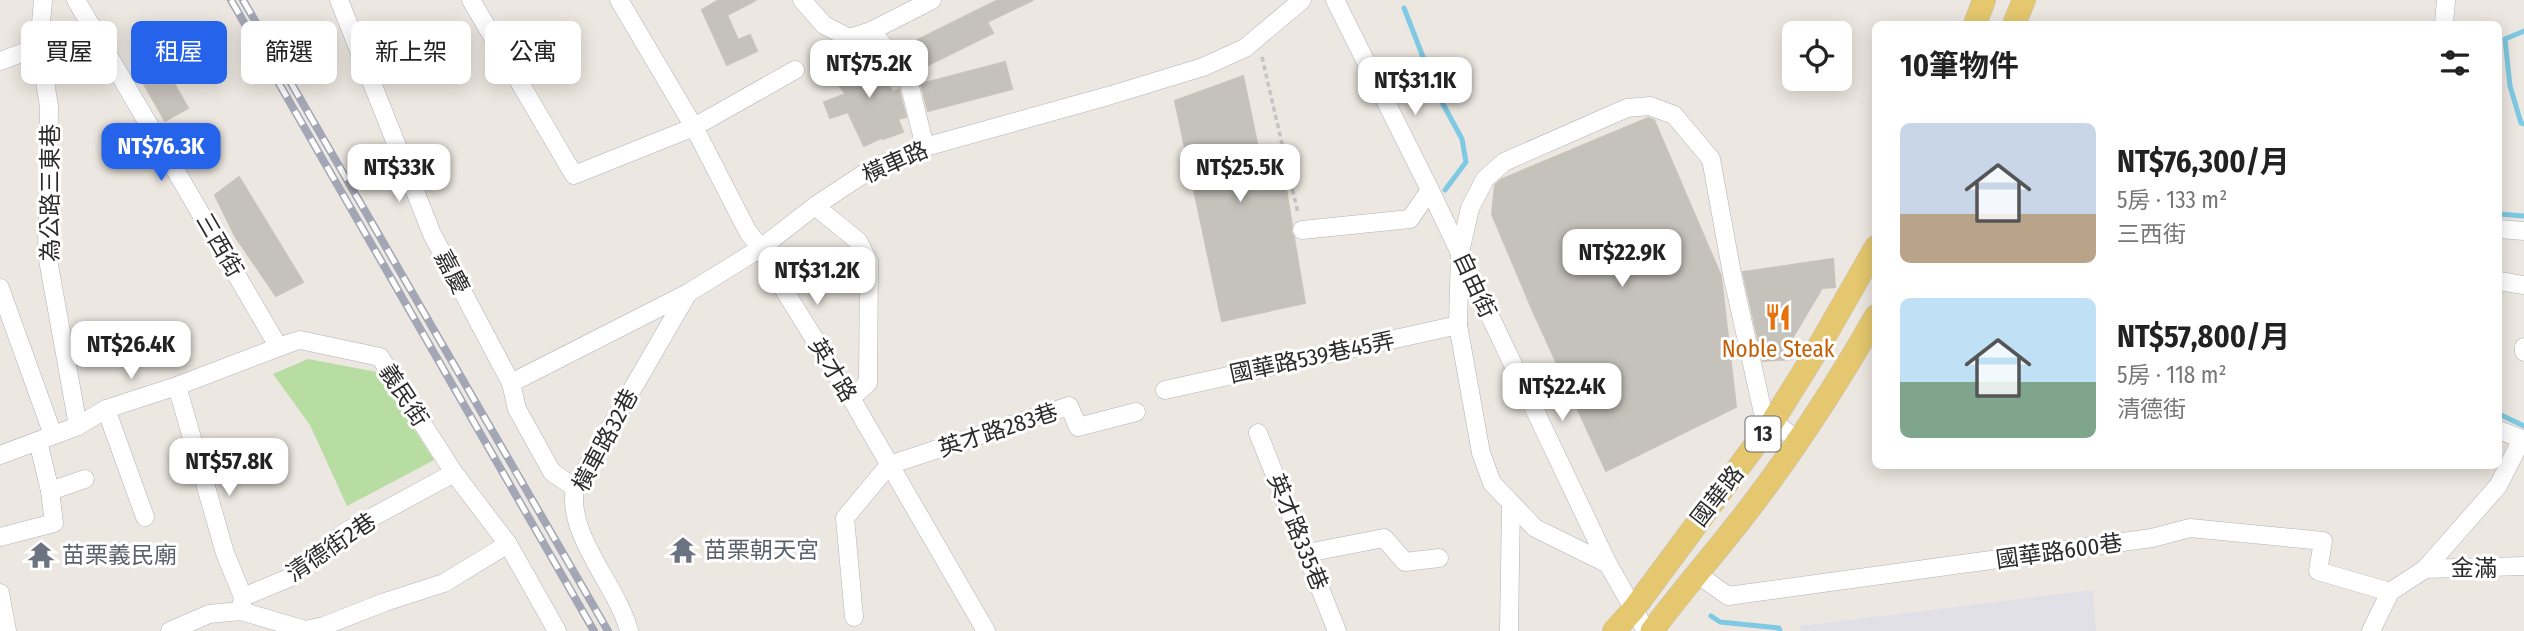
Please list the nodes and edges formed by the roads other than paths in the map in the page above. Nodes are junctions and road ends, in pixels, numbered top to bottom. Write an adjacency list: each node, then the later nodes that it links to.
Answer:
1 (43, 0): 13 (street, 為公路三東巷)
2 (76, 0): 14 (street, 三西街)
3 (339, 0): 41 (street, 嘉慶)
4 (471, 0): 24 (street)
5 (619, 0): 24 (street, 英才路)
6 (802, 0): 18 (street)
7 (932, 0): 18 (street)
8 (1302, 0): 25 (street, 橫車路)
9 (1335, 0): 26 (street, 自由街)
10 (1984, 0): 15 (main road)
11 (2024, 0): 16 (main road)
12 (2446, 0): 17 (street)
13 (41, 21)
14 (89, 21)
15 (1976, 21)
16 (2015, 21)
17 (2444, 21)
18 (871, 31): 25 (street)
19 (21, 53): 20 (street)
20 (0, 61)
21 (117, 68): 40 (street, 三西街)
22 (795, 70): 24 (street)
23 (46, 84): 48 (street, 為公路三東巷)
24 (694, 127): 31 (street, 英才路)
25 (925, 147): 27 (street, 橫車路)
26 (1430, 190): 29 (street); 32 (street, 自由街)
27 (815, 206): 31 (street, 橫車路); 44 (street)
28 (2502, 229): 30 (street)
29 (1301, 230)
30 (2524, 231)
31 (761, 248): 37 (street, 橫車路); 44 (street, 英才路)
32 (1460, 252): 39 (street); 47 (street); 66 (street, 自由街)
33 (1872, 254): 47 (main road, 國華路 / 13)
34 (2502, 281): 35 (street)
35 (2524, 285)
36 (0, 288): 51 (street)
37 (688, 293): 41 (street, 橫車路); 58 (street, 橫車路32巷)
38 (1872, 323): 53 (main road, 國華路 / 13)
39 (1458, 325): 43 (street, 國華路539巷45弄); 60 (street)
40 (278, 346): 42 (street, 義民街); 56 (street, 義民街)
41 (511, 383): 58 (street, 嘉慶)
42 (177, 386): 45 (street, 義民街); 72 (street)
43 (1165, 390)
44 (851, 398): 55 (street, 英才路)
45 (106, 409): 48 (street, 義民街); 61 (street)
46 (1136, 412): 55 (street, 英才路283巷)
47 (1773, 421): 53 (street); 73 (main road, 國華路 / 13)
48 (78, 426): 51 (street, 義民街)
49 (2502, 431): 52 (street)
50 (1258, 433): 64 (street, 英才路335巷)
51 (45, 438): 54 (street, 義民街); 59 (street)
52 (2523, 440): 68 (street)
53 (1798, 441): 69 (main road, 國華路 / 13)
54 (0, 455)
55 (889, 465): 74 (street); 81 (street, 英才路)
56 (454, 473): 63 (street, 義民街); 72 (street, 清德街2巷)
57 (85, 479): 59 (street)
58 (575, 488): 80 (street, 橫車路32巷)
59 (50, 491): 62 (street)
60 (1511, 505): 66 (street); 76 (street)
61 (145, 517)
62 (0, 537)
63 (508, 544): 75 (street); 79 (street, 義民街)
64 (1307, 553): 65 (street); 82 (street, 英才路335巷)
65 (1439, 558)
66 (1608, 564): 73 (street, 自由街)
67 (2524, 566): 68 (street, 金滿)
68 (2425, 569): 70 (street)
69 (1697, 574): 70 (street, 國華路600巷); 85 (main road, 國華路 / 13)
70 (2390, 592): 86 (street)
71 (0, 593): 77 (street)
72 (242, 604): 75 (street); 78 (street)
73 (1633, 610): 83 (main road, 國華路 / 13); 84 (street, 自由街)
74 (853, 617)
75 (305, 630)
76 (1509, 630)
77 (7, 631)
78 (170, 631)
79 (556, 631)
80 (629, 631)
81 (986, 631)
82 (1337, 631)
83 (1614, 631)
84 (1646, 631)
85 (1652, 631)
86 (2371, 631)

